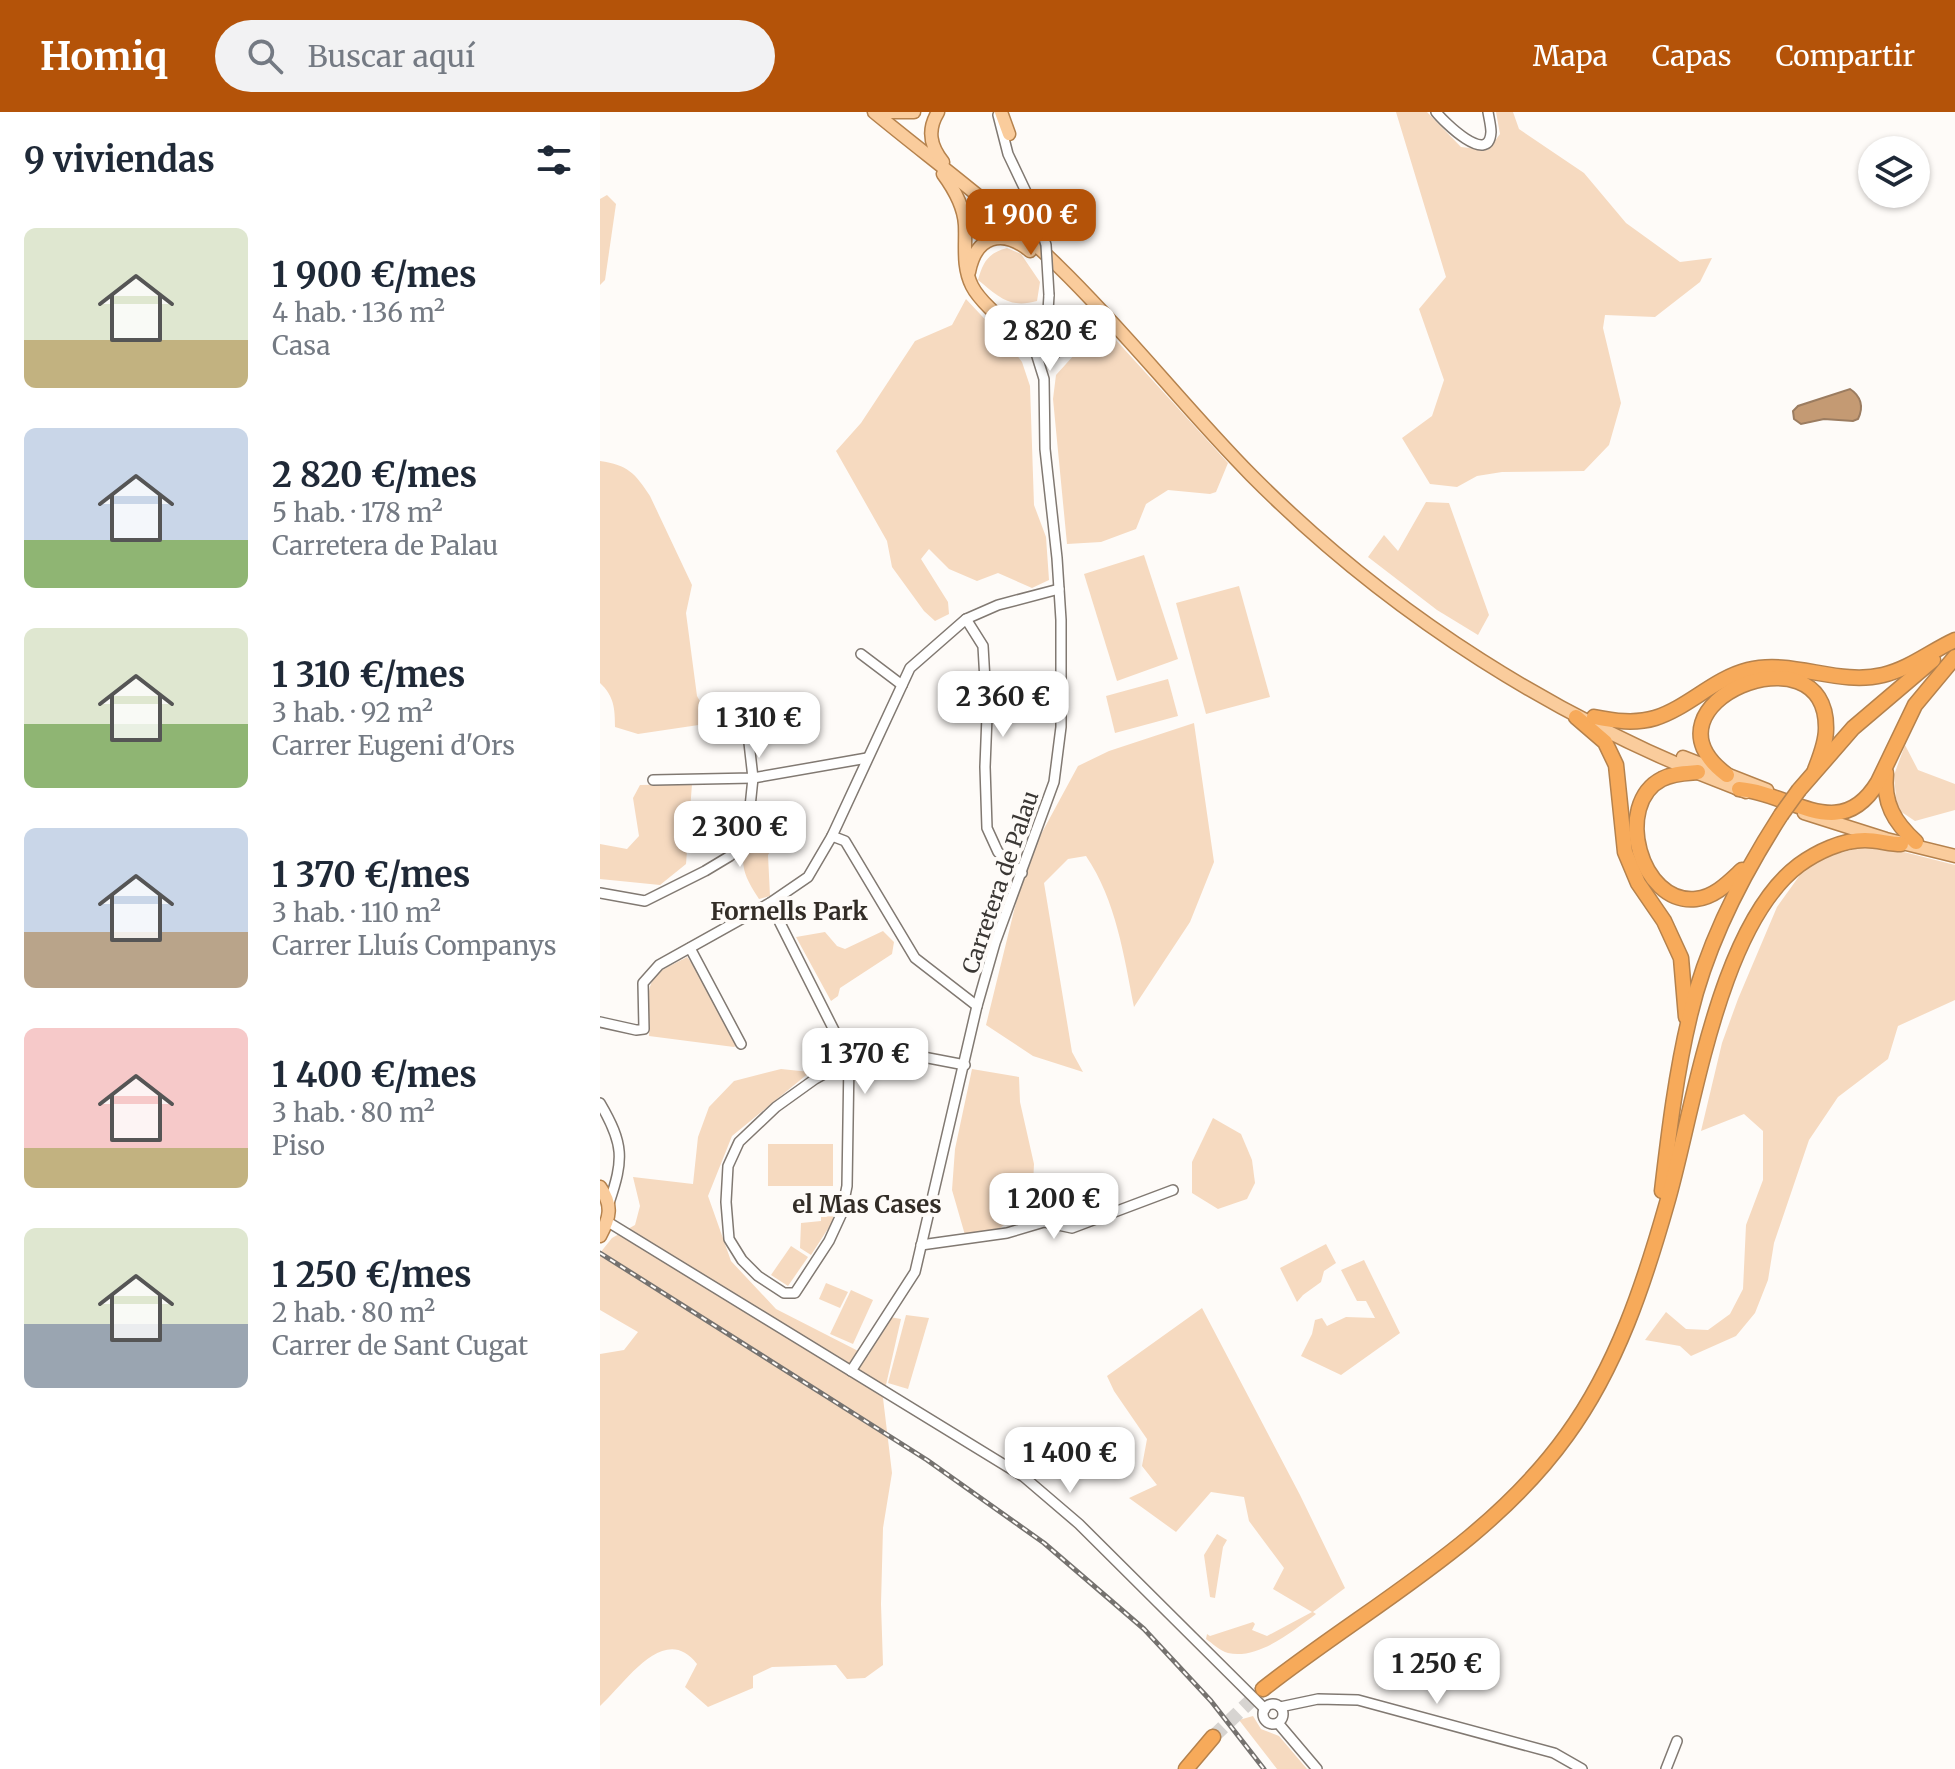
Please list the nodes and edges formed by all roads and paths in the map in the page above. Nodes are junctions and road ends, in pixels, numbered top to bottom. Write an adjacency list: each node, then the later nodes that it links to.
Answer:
1 (874, 112): 9 (main road)
2 (888, 112): 3 (main road)
3 (914, 112)
4 (938, 112): 10 (main road)
5 (1001, 112): 8 (main road); 11 (street)
6 (1436, 112): 7 (street)
7 (1488, 112)
8 (1009, 134): 11 (street)
9 (922, 151): 10 (main road); 12 (main road)
10 (961, 183): 13 (main road)
11 (1022, 183): 14 (street, bridge)
12 (968, 275): 13 (main road); 15 (main road)
13 (1096, 305): 27 (main road)
14 (1048, 311): 16 (street); 17 (street)
15 (1009, 323): 16 (main road); 18 (main road)
16 (1039, 331): 17 (street); 18 (street)
17 (1057, 332): 19 (street)
18 (1035, 349): 19 (street); 20 (street, Carretera de Palau)
19 (1058, 352): 20 (street, Carretera de Palau)
20 (1044, 379): 21 (street, Carretera de Palau)
21 (1059, 589): 22 (street); 44 (street, Carretera de Palau)
22 (966, 619): 26 (street); 44 (street)
23 (1955, 642): 29 (highway); 33 (highway)
24 (861, 654): 26 (street)
25 (1955, 657): 32 (highway)
26 (902, 685): 31 (street)
27 (1530, 689): 28 (main road); 29 (main road)
28 (1576, 717): 34 (main road); 50 (highway)
29 (1594, 717): 35 (main road)
30 (747, 725): 36 (street)
31 (867, 758): 36 (street); 40 (street)
32 (1886, 767): 39 (highway); 41 (highway)
33 (1815, 770): 35 (highway); 43 (highway, bridge)
34 (1698, 772): 38 (main road); 43 (highway)
35 (1727, 775): 39 (main road)
36 (753, 778): 37 (street); 45 (street)
37 (653, 780)
38 (1739, 789): 39 (highway); 41 (main road)
39 (1832, 814): 41 (main road)
40 (832, 836): 46 (street); 48 (street)
41 (1909, 843): 42 (main road); 60 (highway)
42 (1951, 855)
43 (1752, 861): 50 (highway)
44 (1022, 873): 48 (street, Carretera de Palau)
45 (600, 893)
46 (770, 903): 47 (street); 52 (street)
47 (690, 948): 49 (street); 51 (street)
48 (977, 1006): 53 (street, Carretera de Palau)
49 (600, 1022)
50 (1687, 1027): 60 (highway)
51 (741, 1044)
52 (849, 1060): 52 (street); 53 (street)
53 (965, 1065): 61 (street, Carretera de Palau)
54 (600, 1103): 57 (street)
55 (600, 1187): 57 (main road)
56 (1173, 1190): 61 (street)
57 (609, 1203): 58 (main road)
58 (608, 1222): 59 (main road); 62 (street)
59 (600, 1236)
60 (1653, 1242): 63 (highway)
61 (921, 1245): 62 (street, Carretera de Palau)
62 (851, 1371): 65 (street)
63 (1263, 1689)
64 (1280, 1707): 65 (street); 66 (street); 71 (street)
65 (1265, 1709): 66 (street)
66 (1278, 1723): 70 (street)
67 (1213, 1737): 69 (highway)
68 (1677, 1741): 72 (street)
69 (1186, 1769)
70 (1317, 1769)
71 (1582, 1769)
72 (1666, 1769)

